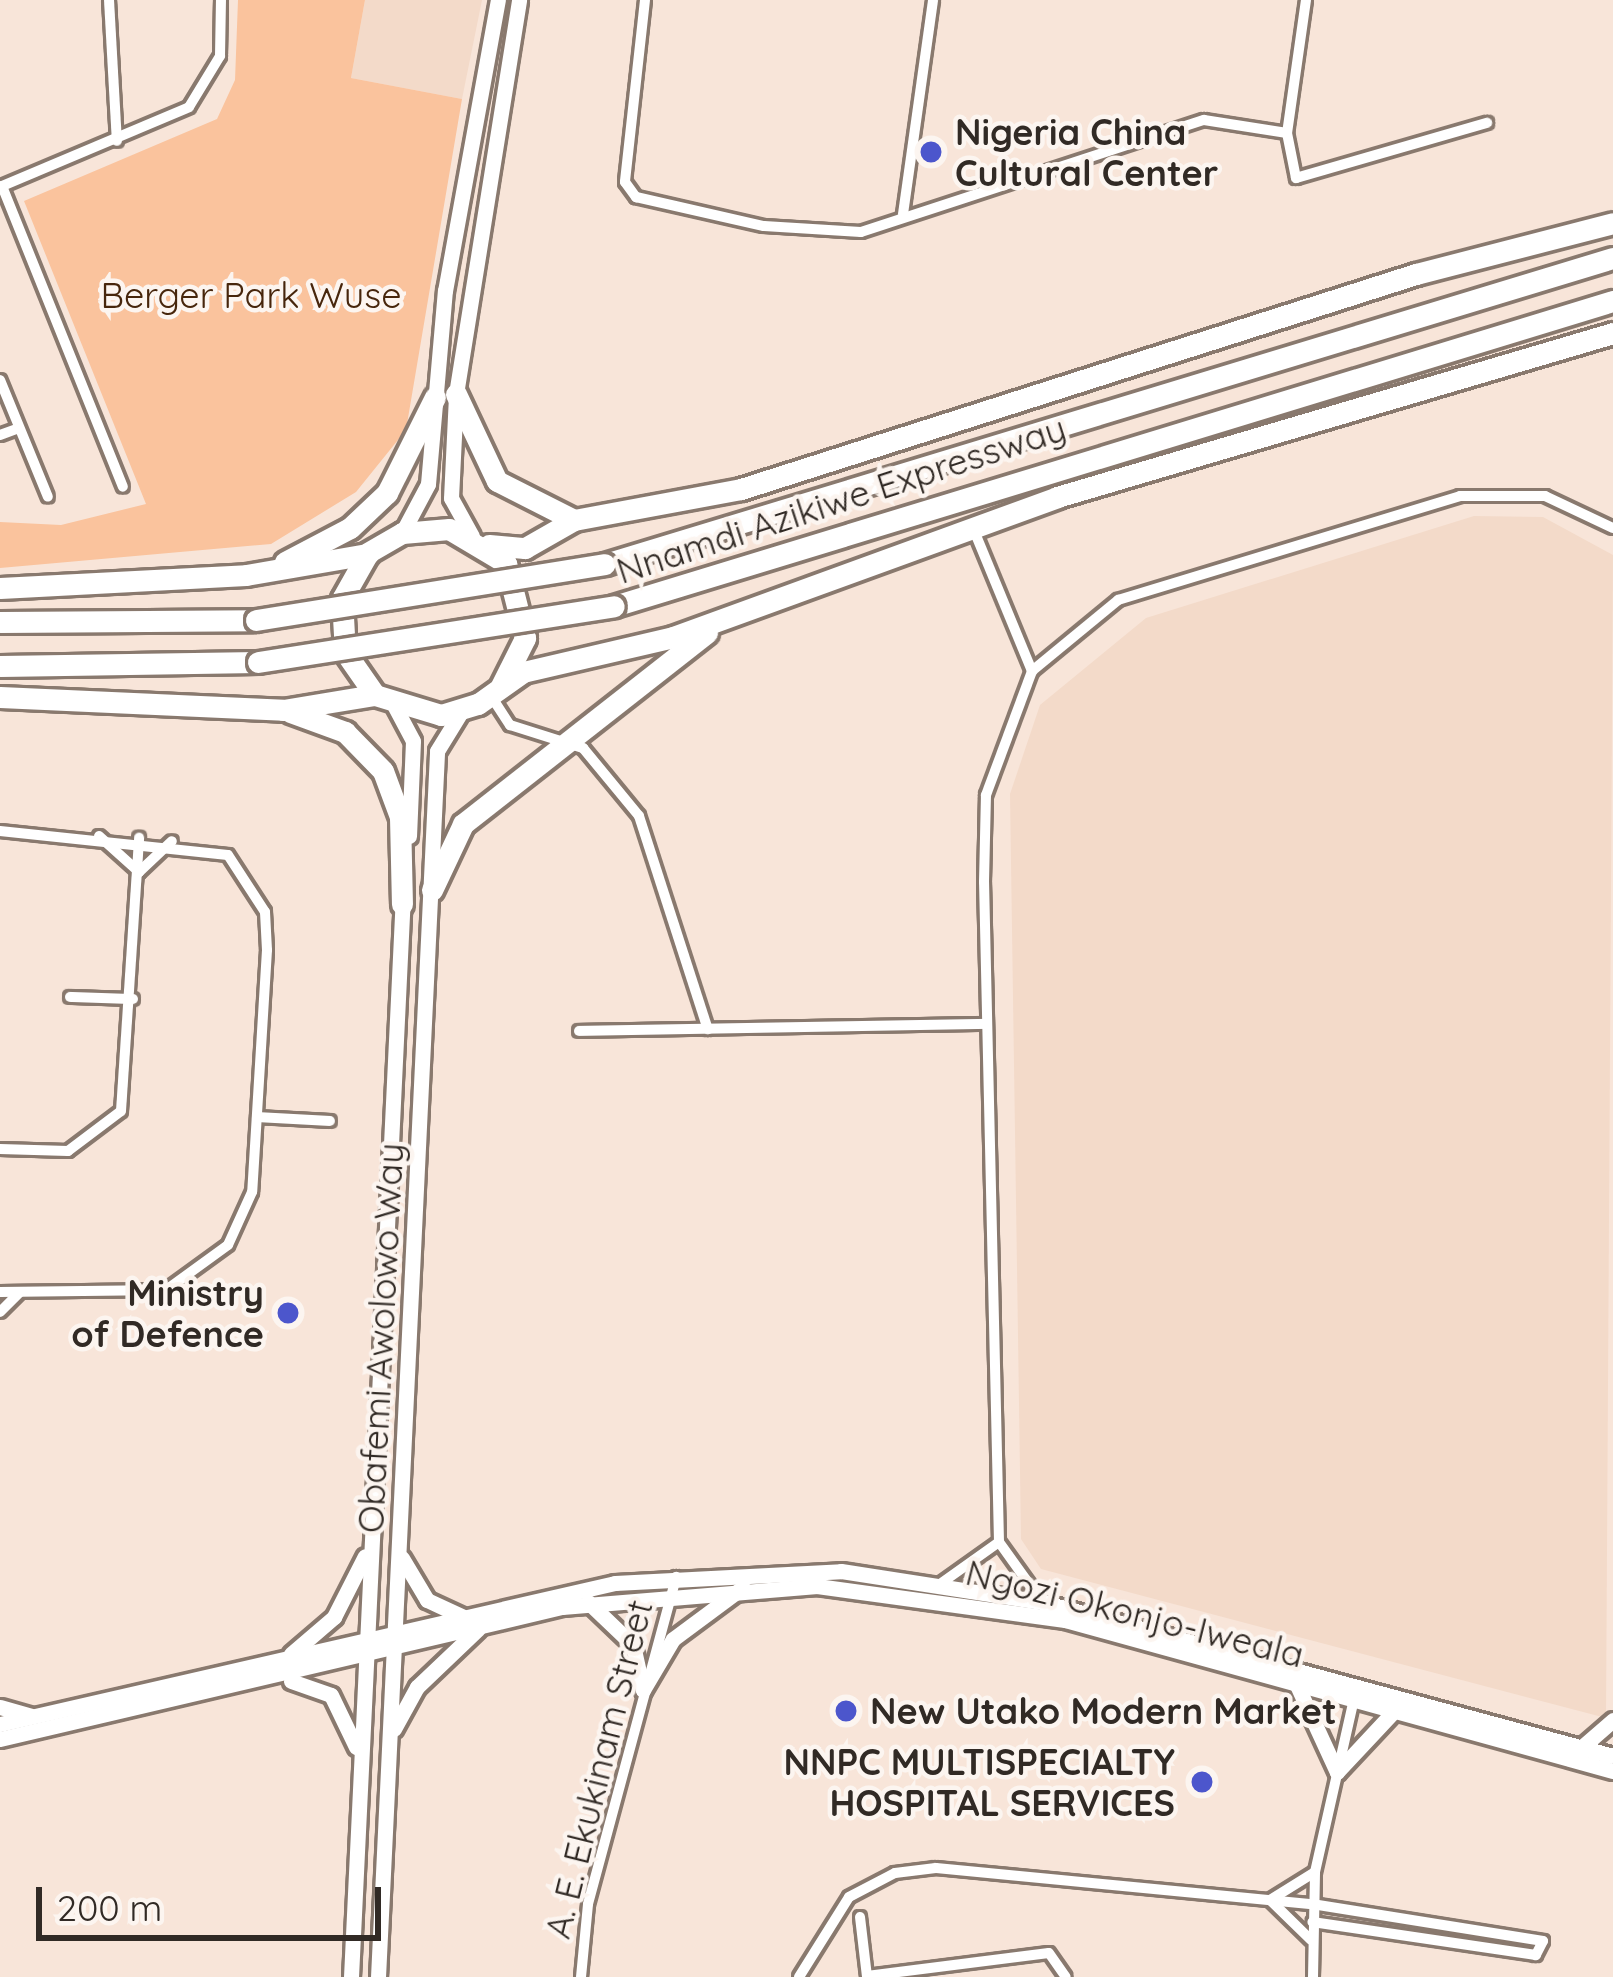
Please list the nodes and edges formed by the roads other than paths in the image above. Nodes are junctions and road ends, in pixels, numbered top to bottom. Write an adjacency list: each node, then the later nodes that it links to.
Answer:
1 (109, 0): 9 (street)
2 (221, 0): 9 (street)
3 (644, 0): 11 (street)
4 (933, 0): 11 (street)
5 (1306, 0): 8 (street)
6 (510, 1): 19 (main road)
7 (1486, 123): 8 (street)
8 (1287, 133): 11 (street)
9 (117, 141): 10 (street)
10 (1, 187): 23 (street)
11 (903, 214)
12 (1613, 223): 18 (highway, Nnamdi Azikiwe Expressway)
13 (1613, 258): 16 (highway, Nnamdi Azikiwe Expressway)
14 (1613, 301): 20 (highway, Nnamdi Azikiwe Expressway)
15 (1613, 333): 25 (highway, Nnamdi Azikiwe Expressway)
16 (1238, 364): 18 (highway); 35 (highway, Nnamdi Azikiwe Expressway, bridge)
17 (0, 380): 21 (street)
18 (1055, 391): 26 (highway, Nnamdi Azikiwe Expressway)
19 (446, 395): 26 (highway); 29 (main road); 30 (main road); 32 (highway)
20 (1213, 416): 25 (highway); 36 (highway, Nnamdi Azikiwe Expressway, bridge)
21 (20, 428): 22 (street); 24 (street)
22 (0, 435)
23 (123, 487)
24 (49, 497)
25 (1057, 497): 27 (highway, Nnamdi Azikiwe Expressway)
26 (574, 520): 30 (highway, Nnamdi Azikiwe Expressway)
27 (973, 528): 34 (highway, Nnamdi Azikiwe Expressway); 37 (street)
28 (1613, 528): 37 (street)
29 (402, 532): 30 (highway); 31 (highway)
30 (479, 540): 38 (highway)
31 (368, 554): 32 (highway); 40 (highway)
32 (246, 575): 33 (highway)
33 (0, 588)
34 (745, 611): 38 (highway, Nnamdi Azikiwe Expressway); 43 (highway)
35 (0, 622)
36 (0, 666)
37 (1032, 670): 53 (street)
38 (496, 691): 42 (highway); 43 (street)
39 (0, 698): 41 (highway)
40 (385, 701): 41 (highway); 42 (highway); 50 (main road, Obafemi Awolowo Way)
41 (283, 710): 50 (highway)
42 (463, 710): 49 (main road, Obafemi Awolowo Way)
43 (568, 740): 49 (highway); 54 (street)
44 (0, 831): 45 (street)
45 (99, 836): 46 (street); 48 (street)
46 (139, 838): 47 (street); 48 (street)
47 (172, 841): 48 (street); 56 (street)
48 (139, 872): 52 (street)
49 (432, 890): 64 (main road, Obafemi Awolowo Way)
50 (402, 904): 62 (main road, Obafemi Awolowo Way)
51 (70, 997): 52 (street)
52 (133, 999): 58 (street)
53 (987, 1024): 54 (street); 63 (street)
54 (708, 1029): 55 (street)
55 (579, 1031)
56 (257, 1117): 57 (street); 60 (street)
57 (329, 1121)
58 (0, 1149)
59 (0, 1292): 60 (street)
60 (19, 1292): 61 (street)
61 (0, 1312)
62 (372, 1536): 72 (main road, Obafemi Awolowo Way); 73 (main road)
63 (999, 1542): 66 (street); 69 (street)
64 (400, 1551): 70 (main road); 71 (main road, Obafemi Awolowo Way)
65 (674, 1584): 66 (main road, Ngozi Okonjo-Iweala); 67 (main road, Ngozi Okonjo-Iweala); 68 (main road, Ngozi Okonjo-Iweala); 70 (main road, Ngozi Okonjo-Iweala); 76 (street, A. E. Ekukinam Street)
66 (940, 1584): 69 (main road, Ngozi Okonjo-Iweala)
67 (745, 1586): 75 (main road, Ngozi Okonjo-Iweala); 76 (main road)
68 (588, 1602): 70 (main road, Ngozi Okonjo-Iweala); 76 (main road)
69 (1042, 1602): 77 (main road, Ngozi Okonjo-Iweala)
70 (474, 1622): 71 (main road, Ngozi Okonjo-Iweala); 83 (main road)
71 (394, 1644): 72 (main road, Ngozi Okonjo-Iweala); 83 (main road, Obafemi Awolowo Way)
72 (365, 1651): 73 (main road, Ngozi Okonjo-Iweala); 74 (main road, Ngozi Okonjo-Iweala); 87 (main road, Obafemi Awolowo Way)
73 (273, 1664): 80 (main road, Ngozi Okonjo-Iweala)
74 (282, 1679): 84 (main road, Ngozi Okonjo-Iweala); 87 (main road)
75 (1296, 1683): 77 (main road, Ngozi Okonjo-Iweala); 89 (main road)
76 (643, 1690): 100 (street, A. E. Ekukinam Street)
77 (1355, 1692): 79 (main road, Ngozi Okonjo-Iweala); 85 (main road, Ngozi Okonjo-Iweala); 89 (street)
78 (0, 1707): 80 (main road)
79 (1395, 1710): 88 (main road, Ngozi Okonjo-Iweala); 89 (main road)
80 (40, 1718): 82 (main road, Ngozi Okonjo-Iweala)
81 (1613, 1720): 85 (main road)
82 (0, 1724)
83 (390, 1737): 99 (main road, Obafemi Awolowo Way)
84 (0, 1739)
85 (1582, 1748): 86 (main road, Ngozi Okonjo-Iweala)
86 (1613, 1756)
87 (360, 1762): 98 (main road, Obafemi Awolowo Way)
88 (1613, 1771)
89 (1337, 1772): 90 (street)
90 (1315, 1872): 91 (street); 92 (street)
91 (1270, 1900): 92 (street); 95 (street); 101 (street)
92 (1312, 1904): 94 (street); 94 (street)
93 (860, 1917): 97 (street)
94 (1312, 1922): 95 (street)
95 (1311, 1940): 103 (street)
96 (931, 1973): 97 (street); 102 (street)
97 (867, 1976)
98 (351, 1977)
99 (378, 1977)
100 (581, 1977)
101 (799, 1977)
102 (1066, 1977)
103 (1312, 1977)

